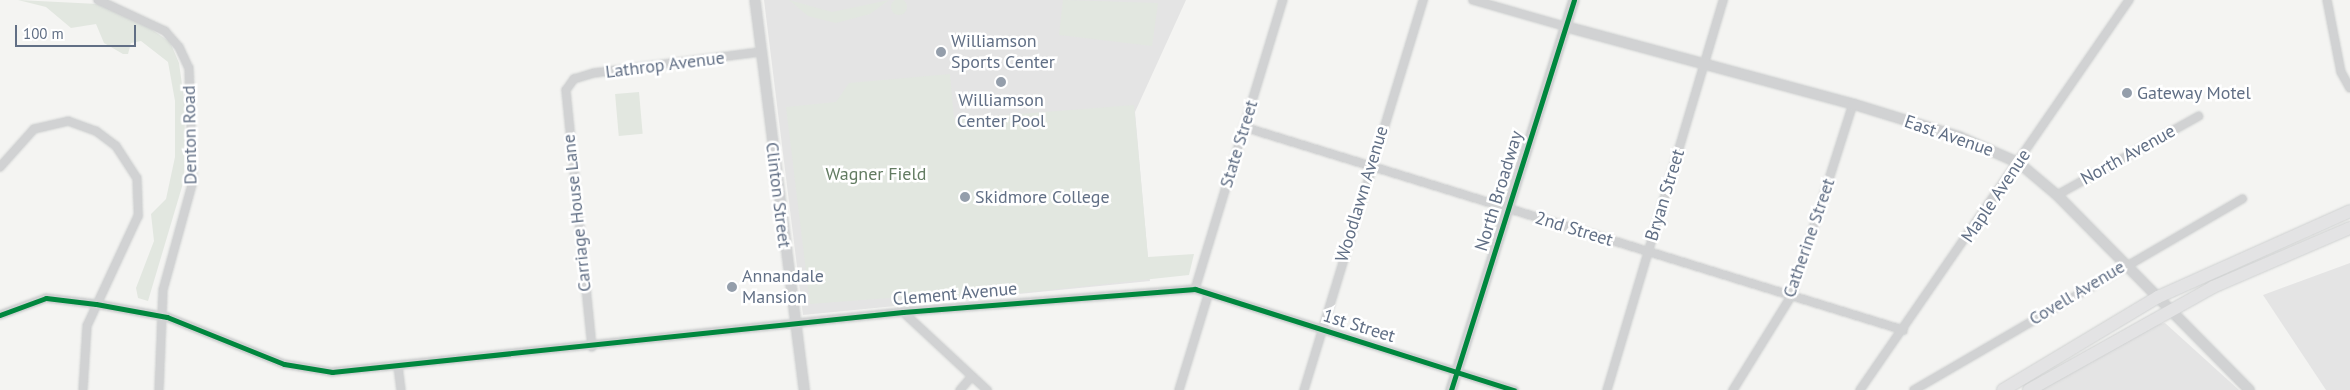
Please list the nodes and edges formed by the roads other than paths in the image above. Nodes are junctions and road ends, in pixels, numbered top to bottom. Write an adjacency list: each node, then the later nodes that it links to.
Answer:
1 (98, 0): 36 (street, Denton Road)
2 (755, 0): 11 (street, Clinton Street)
3 (1284, 0): 17 (street, State Street)
4 (1423, 0): 19 (street, Woodlawn Avenue)
5 (1473, 0): 10 (street)
6 (1574, 0): 10 (street, North Broadway)
7 (1723, 0): 12 (street, Bryan Street)
8 (2129, 0): 18 (street, Maple Avenue)
9 (2328, 0): 14 (street)
10 (1567, 27): 12 (street, East Avenue); 23 (street, North Broadway)
11 (760, 52): 13 (street, Lathrop Avenue); 37 (street, Clinton Street)
12 (1704, 64): 15 (street, East Avenue); 26 (street, Bryan Street)
13 (572, 82): 40 (street, Carriage House Lane)
14 (2350, 88)
15 (1853, 104): 18 (street, East Avenue); 29 (street, Catherine Street)
16 (2199, 116): 21 (street, North Avenue)
17 (1244, 128): 19 (street, 2nd Street); 28 (street, State Street)
18 (2019, 163): 21 (street, East Avenue); 39 (street, Maple Avenue)
19 (1370, 166): 23 (street, 2nd Street); 38 (street, Woodlawn Avenue)
20 (0, 167): 32 (street)
21 (2057, 195): 27 (street, East Avenue)
22 (2242, 199): 27 (street, Covell Avenue)
23 (1509, 209): 26 (street, 2nd Street); 42 (street, North Broadway)
24 (2350, 211): 31 (highway)
25 (2350, 228): 33 (highway)
26 (1648, 252): 29 (street, 2nd Street); 54 (street, Bryan Street)
27 (2126, 264): 31 (street, East Avenue); 57 (street, Covell Avenue)
28 (1195, 289): 30 (street, 1st Street); 34 (street, Clement Avenue)
29 (1792, 294): 39 (street, 2nd Street); 55 (street, Catherine Street)
30 (1208, 295): 38 (street, 1st Street); 50 (street)
31 (2158, 297): 33 (street, East Avenue); 58 (highway)
32 (96, 304): 35 (street, Clement Avenue); 36 (street, Clement Avenue); 44 (street)
33 (2170, 310): 59 (highway); 60 (street, East Avenue)
34 (903, 312): 37 (street, Clement Avenue); 43 (street)
35 (0, 315)
36 (160, 316): 41 (street, Clement Avenue); 45 (street, Denton Road)
37 (797, 327): 40 (street, Clement Avenue); 47 (street, Clinton Street)
38 (1321, 328): 42 (street, 1st Street); 51 (street, Woodlawn Avenue)
39 (1903, 330): 56 (street, Maple Avenue)
40 (592, 347): 41 (street, Clement Avenue)
41 (398, 366): 46 (street)
42 (1457, 372): 52 (street, North Broadway); 53 (street, 1st Street)
43 (972, 376): 48 (street); 49 (street)
44 (83, 390)
45 (159, 390)
46 (401, 390)
47 (804, 390)
48 (960, 390)
49 (987, 390)
50 (1179, 390)
51 (1304, 390)
52 (1452, 390)
53 (1514, 390)
54 (1607, 390)
55 (1733, 390)
56 (1860, 390)
57 (1914, 390)
58 (2003, 390)
59 (2029, 390)
60 (2249, 390)

